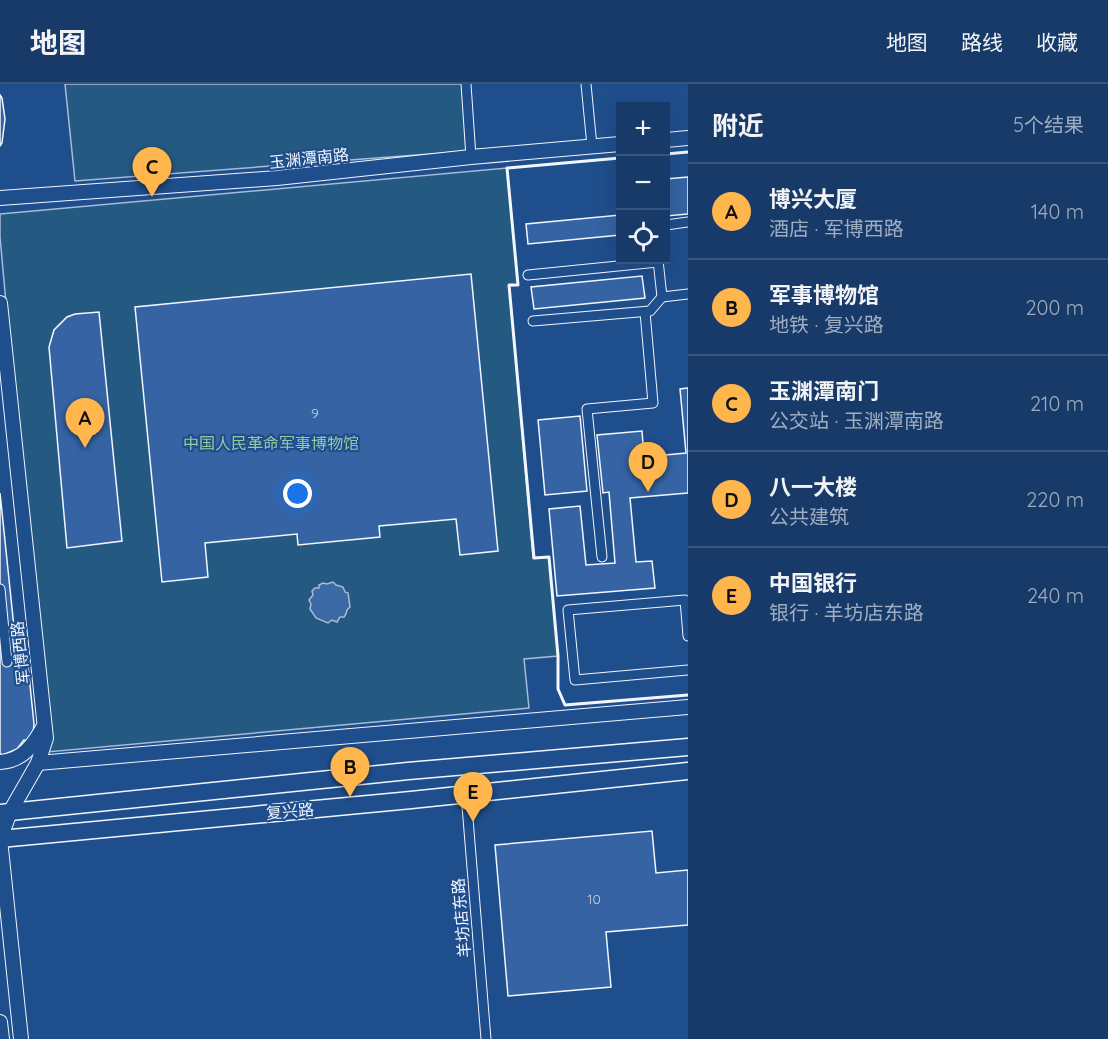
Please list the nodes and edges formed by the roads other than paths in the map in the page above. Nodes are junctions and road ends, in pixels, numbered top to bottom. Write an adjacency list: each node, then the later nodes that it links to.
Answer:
1 (466, 84): 7 (street)
2 (586, 84): 6 (street)
3 (688, 138): 4 (street)
4 (670, 140)
5 (616, 144): 6 (street, 玉渊潭南路)
6 (592, 146): 7 (street, 玉渊潭南路)
7 (471, 157): 8 (street, 玉渊潭南路)
8 (0, 198)
9 (688, 222): 10 (street)
10 (670, 224)
11 (630, 264): 13 (street)
12 (658, 264): 15 (street)
13 (528, 275)
14 (688, 294): 15 (street)
15 (662, 297): 17 (street)
16 (0, 303): 25 (street, 军博西路)
17 (645, 312): 18 (street); 19 (street)
18 (533, 321)
19 (602, 557)
20 (0, 589): 22 (street)
21 (688, 636): 23 (street)
22 (7, 662)
23 (688, 670)
24 (688, 707): 28 (street)
25 (45, 726): 27 (street); 28 (street, 军博西路)
26 (688, 747): 31 (highway, 复兴路)
27 (0, 762)
28 (38, 763): 31 (street, 军博西路)
29 (688, 771): 30 (highway, 复兴路)
30 (466, 794): 32 (highway, 复兴路); 36 (street, 羊坊店东路)
31 (5, 812): 32 (street, 军博西路)
32 (0, 839): 35 (street)
33 (0, 1022): 34 (street)
34 (2, 1039)
35 (21, 1039)
36 (486, 1039)

